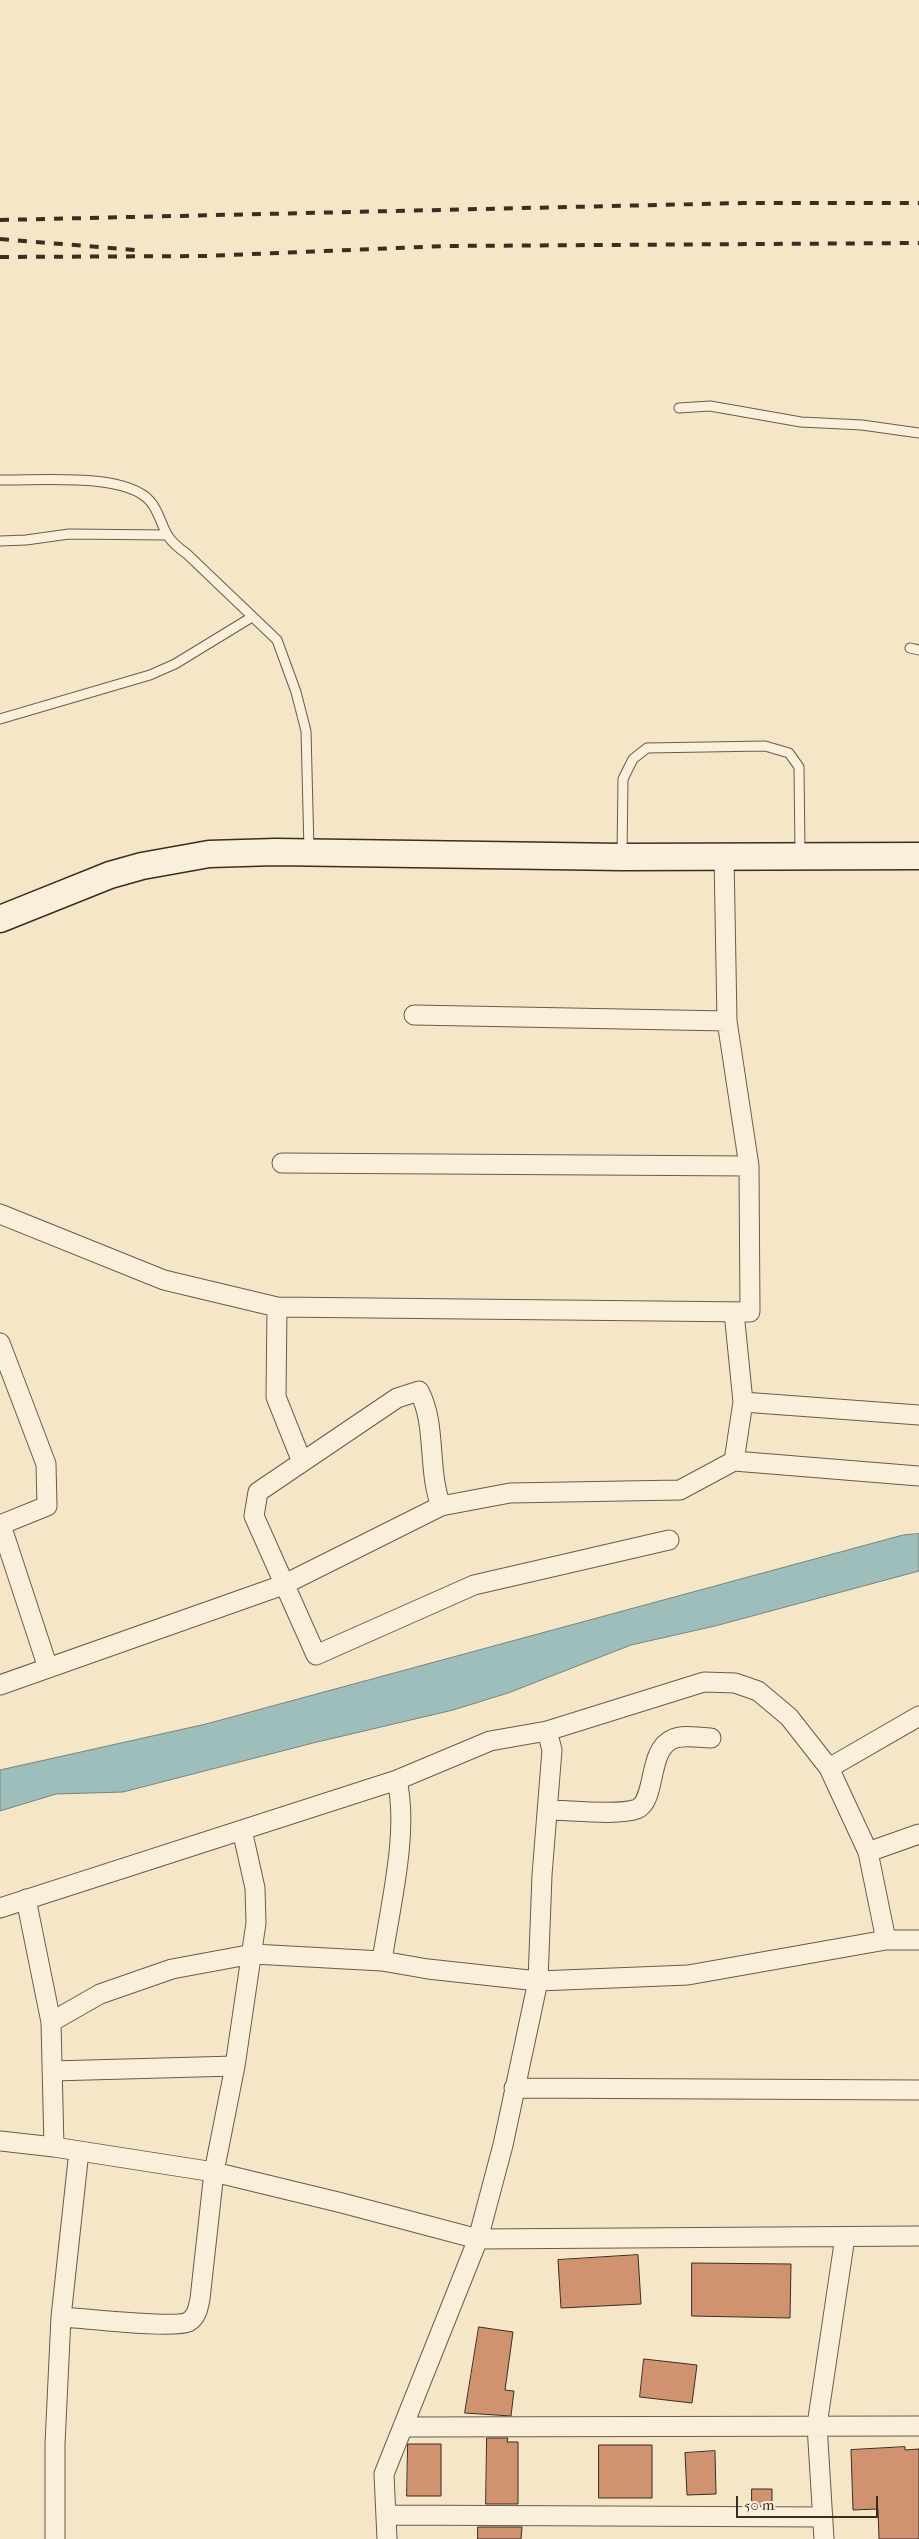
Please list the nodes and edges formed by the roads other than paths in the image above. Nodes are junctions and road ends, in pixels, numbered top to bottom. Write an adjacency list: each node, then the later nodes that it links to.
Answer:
1 (679, 408): 2 (lane)
2 (919, 433)
3 (0, 480): 4 (lane)
4 (167, 535): 5 (lane); 6 (lane)
5 (0, 542)
6 (252, 617): 7 (lane); 8 (lane)
7 (0, 719)
8 (309, 853): 9 (main road); 13 (main road)
9 (622, 856): 10 (main road); 11 (lane)
10 (724, 856): 11 (main road); 15 (street)
11 (800, 856): 12 (main road)
12 (919, 856)
13 (0, 919)
14 (414, 1015): 15 (street)
15 (727, 1021): 17 (street)
16 (282, 1163): 17 (street)
17 (749, 1166): 20 (street)
18 (0, 1214): 19 (street)
19 (277, 1307): 20 (street); 25 (street)
20 (734, 1312): 22 (street)
21 (0, 1343): 28 (street)
22 (743, 1402): 23 (street); 24 (street)
23 (919, 1415)
24 (734, 1461): 26 (street); 27 (street)
25 (302, 1462): 27 (street); 30 (street)
26 (919, 1476)
27 (441, 1506): 30 (street)
28 (1, 1525): 31 (street)
29 (669, 1540): 30 (street)
30 (284, 1585): 31 (street)
31 (48, 1668): 32 (street)
32 (0, 1685)
33 (919, 1716): 36 (street)
34 (547, 1731): 36 (street); 37 (street); 38 (street)
35 (711, 1738): 38 (street)
36 (828, 1768): 41 (street)
37 (397, 1780): 39 (street); 47 (street)
38 (548, 1810): 48 (street)
39 (242, 1830): 42 (street); 46 (street)
40 (919, 1834): 41 (street)
41 (868, 1852): 44 (street)
42 (26, 1899): 43 (street); 49 (street)
43 (0, 1908)
44 (886, 1940): 45 (street); 48 (street)
45 (919, 1940)
46 (253, 1954): 47 (street); 49 (street); 50 (street)
47 (382, 1961): 48 (street)
48 (538, 1982): 52 (street)
49 (50, 2022): 51 (street)
50 (235, 2066): 51 (street); 57 (street)
51 (52, 2071): 55 (street)
52 (514, 2088): 53 (street); 60 (street)
53 (919, 2090)
54 (0, 2141): 55 (street)
55 (54, 2147): 56 (street)
56 (79, 2151): 57 (street); 61 (street)
57 (214, 2172): 60 (street); 61 (street)
58 (919, 2236): 59 (street)
59 (845, 2237): 60 (street); 62 (street)
60 (478, 2239): 64 (street)
61 (61, 2317): 67 (street)
62 (817, 2425): 63 (street); 64 (street); 66 (street)
63 (919, 2426)
64 (404, 2427): 65 (street)
65 (386, 2515): 66 (street); 68 (street)
66 (823, 2517): 69 (street)
67 (55, 2539)
68 (387, 2539)
69 (824, 2539)

